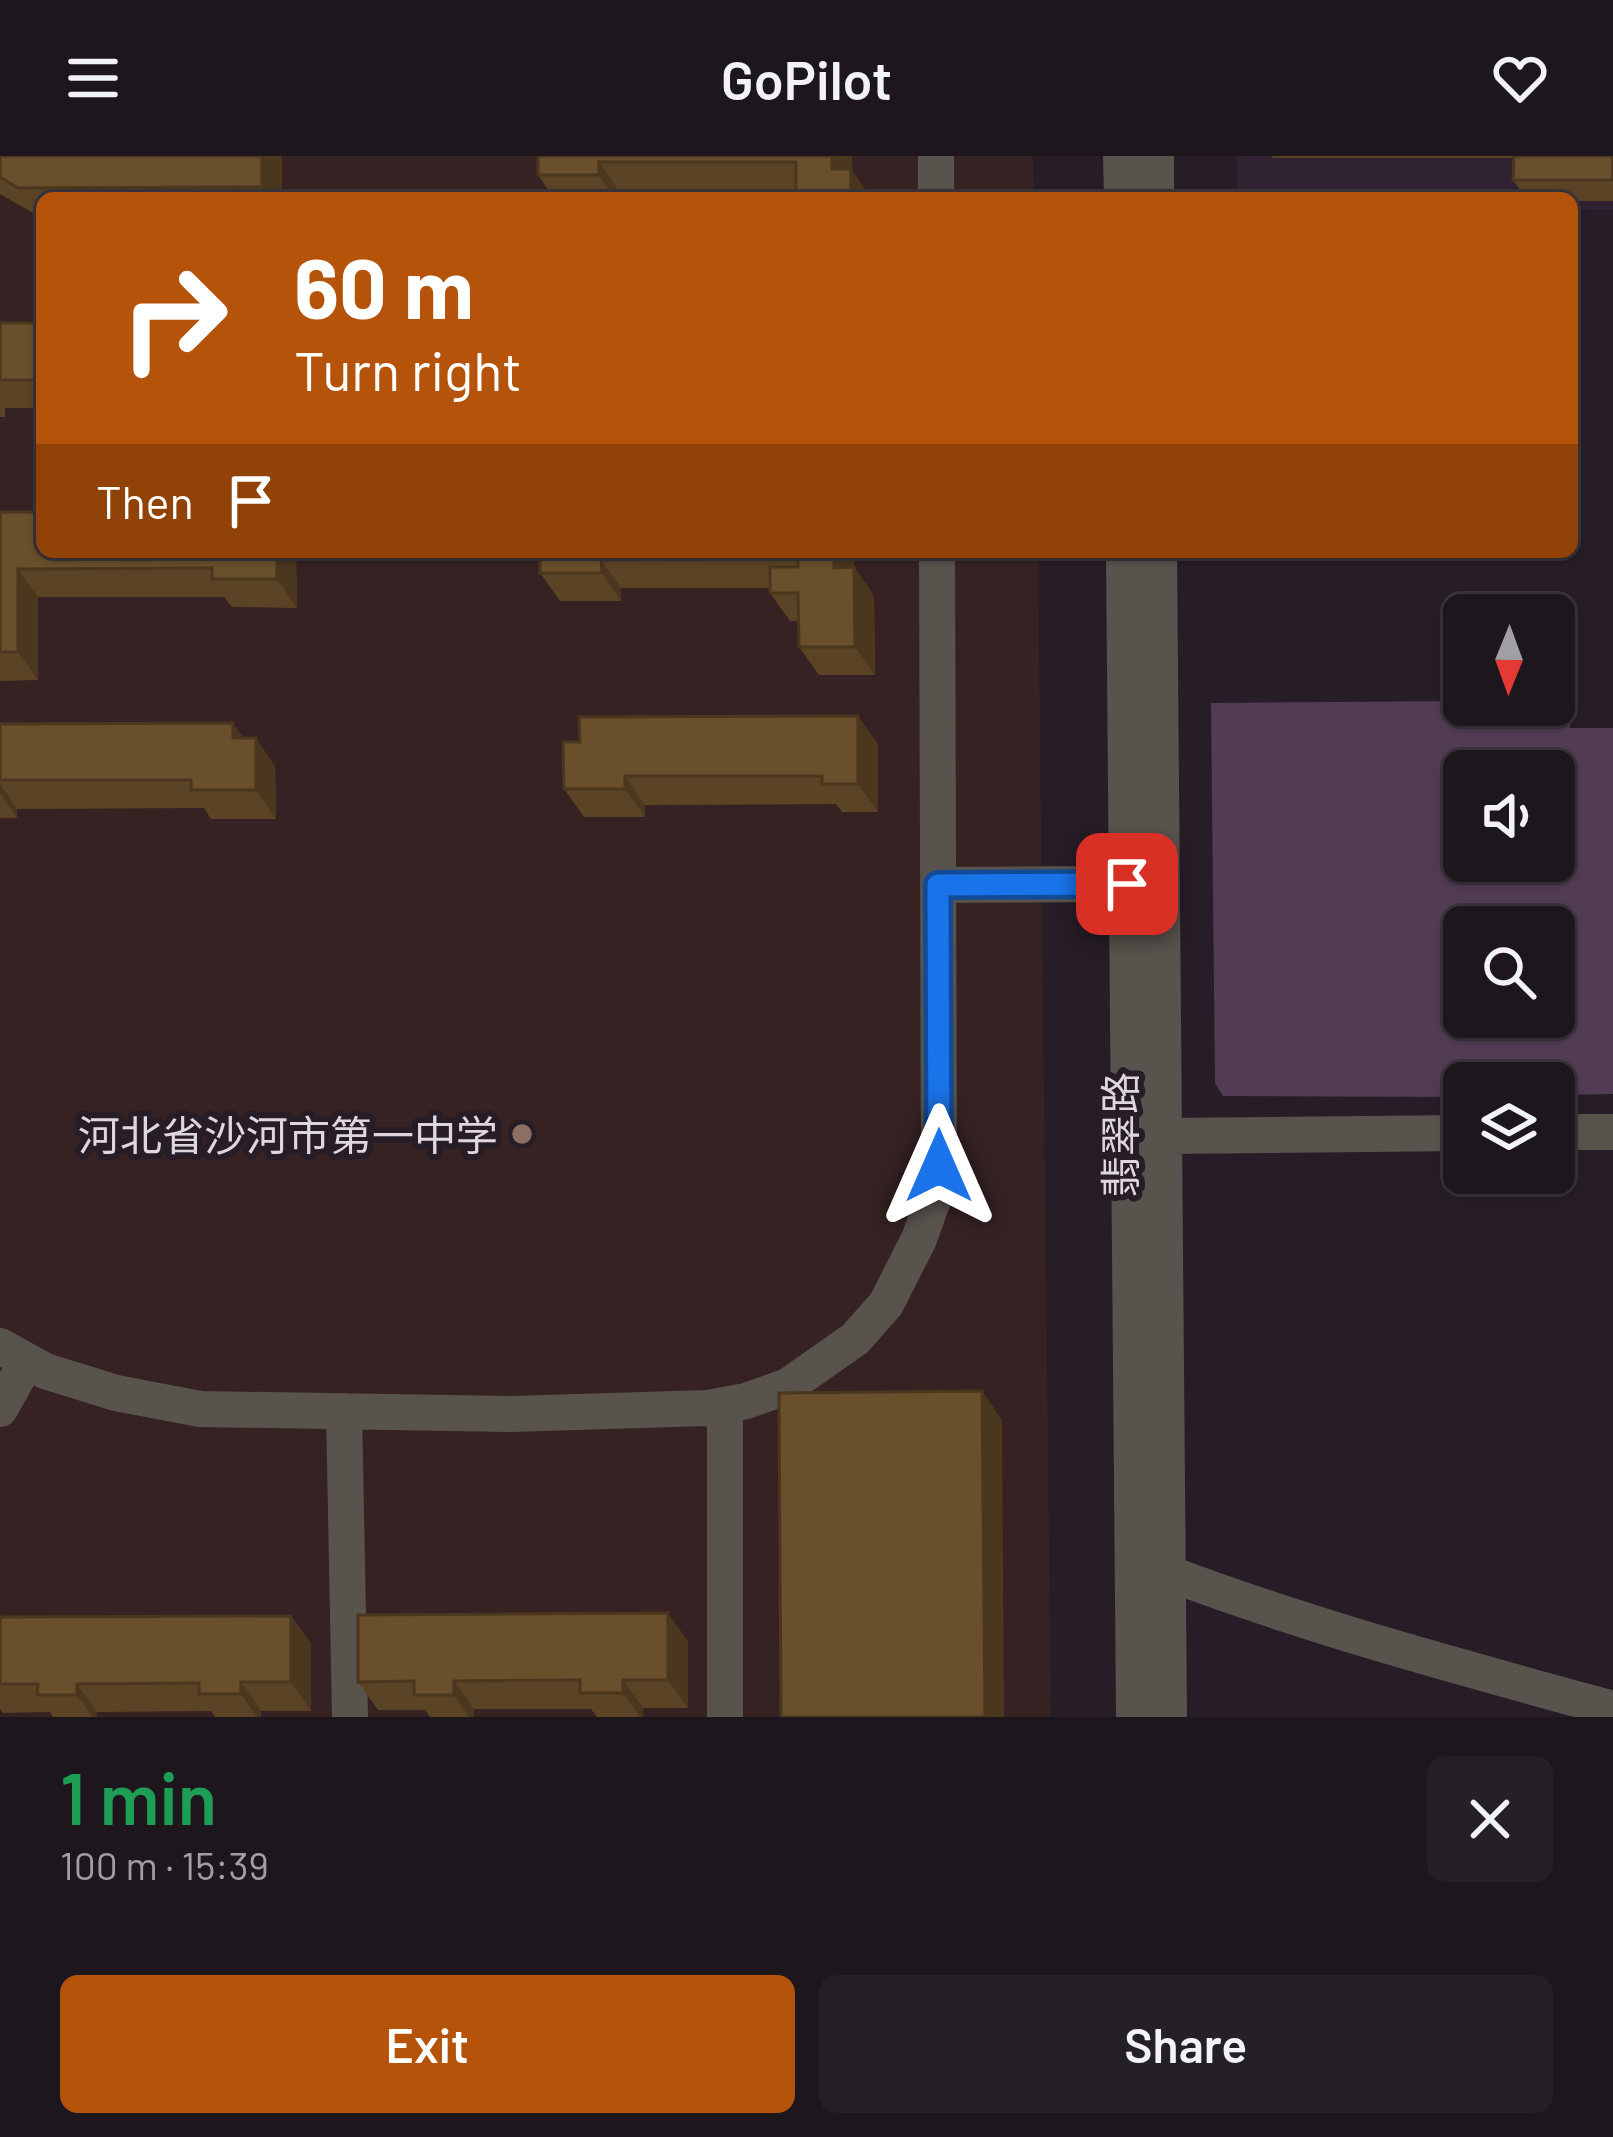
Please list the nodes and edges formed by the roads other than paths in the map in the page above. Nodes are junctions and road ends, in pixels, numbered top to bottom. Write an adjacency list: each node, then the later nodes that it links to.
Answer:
1 (936, 156): 4 (street)
2 (1121, 156): 5 (street)
3 (1156, 156): 6 (street)
4 (936, 192)
5 (1122, 192)
6 (1156, 192)
7 (937, 558): 11 (street)
8 (1124, 558): 10 (street, 翡翠路)
9 (1160, 558): 15 (street, 翡翠路)
10 (1127, 884): 11 (street); 24 (street, 翡翠路)
11 (938, 885): 17 (street)
12 (1575, 1132): 13 (street)
13 (1613, 1132)
14 (1443, 1133): 15 (street)
15 (1164, 1136): 20 (street, 翡翠路)
16 (14, 1354): 18 (street); 19 (street)
17 (724, 1405): 19 (street); 23 (street)
18 (0, 1409)
19 (344, 1411): 22 (street)
20 (1168, 1573): 21 (street); 25 (street, 翡翠路)
21 (1613, 1709)
22 (350, 1717)
23 (725, 1717)
24 (1134, 1717)
25 (1169, 1717)

